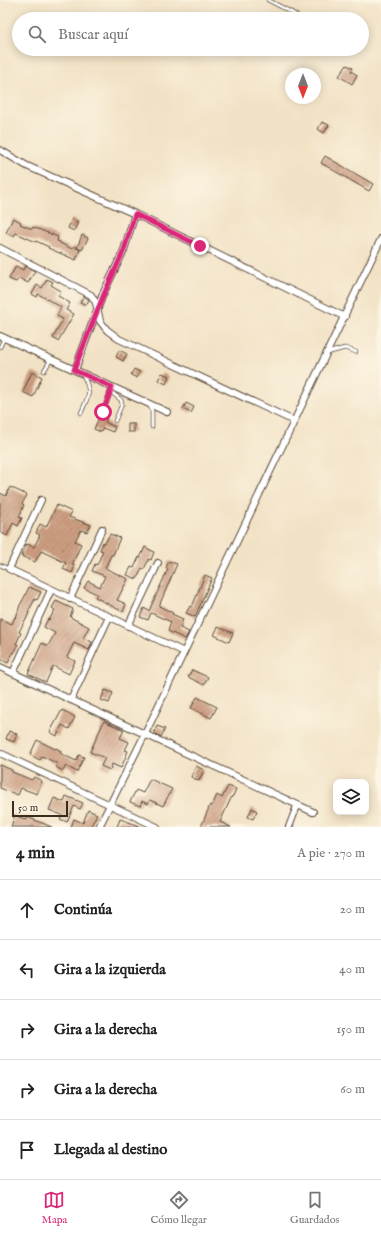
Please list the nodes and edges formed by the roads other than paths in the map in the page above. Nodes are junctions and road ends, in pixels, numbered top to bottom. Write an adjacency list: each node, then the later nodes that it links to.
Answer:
1 (268, 0): 2 (lane)
2 (291, 12)
3 (0, 150): 4 (street)
4 (135, 214): 7 (street); 8 (street)
5 (381, 239): 8 (street)
6 (0, 248): 7 (street)
7 (97, 309): 14 (street); 23 (street)
8 (345, 317): 12 (street)
9 (2, 337): 10 (lane); 13 (street)
10 (0, 347)
11 (356, 352): 12 (lane)
12 (327, 353): 23 (street)
13 (51, 359): 14 (street); 15 (lane)
14 (74, 370): 16 (street)
15 (44, 371)
16 (82, 373): 17 (street); 21 (lane)
17 (111, 389): 18 (street); 19 (lane); 22 (lane)
18 (150, 404): 20 (street); 24 (lane)
19 (103, 412)
20 (167, 412)
21 (81, 413)
22 (115, 421)
23 (294, 421): 34 (street)
24 (152, 427)
25 (41, 500): 29 (street)
26 (102, 529): 31 (street)
27 (158, 563): 33 (street)
28 (0, 565): 29 (lane)
29 (8, 569): 30 (street)
30 (51, 590): 31 (street); 36 (street)
31 (70, 599): 32 (street)
32 (109, 617): 33 (street); 37 (street)
33 (128, 626): 34 (street)
34 (184, 652): 38 (street)
35 (0, 667): 36 (street)
36 (13, 672): 37 (street)
37 (71, 700): 38 (street)
38 (145, 734): 40 (street); 41 (street)
39 (0, 753): 40 (street)
40 (110, 804): 43 (street); 44 (street)
41 (297, 806): 42 (street); 45 (street)
42 (313, 812)
43 (99, 827)
44 (157, 827)
45 (289, 827)

